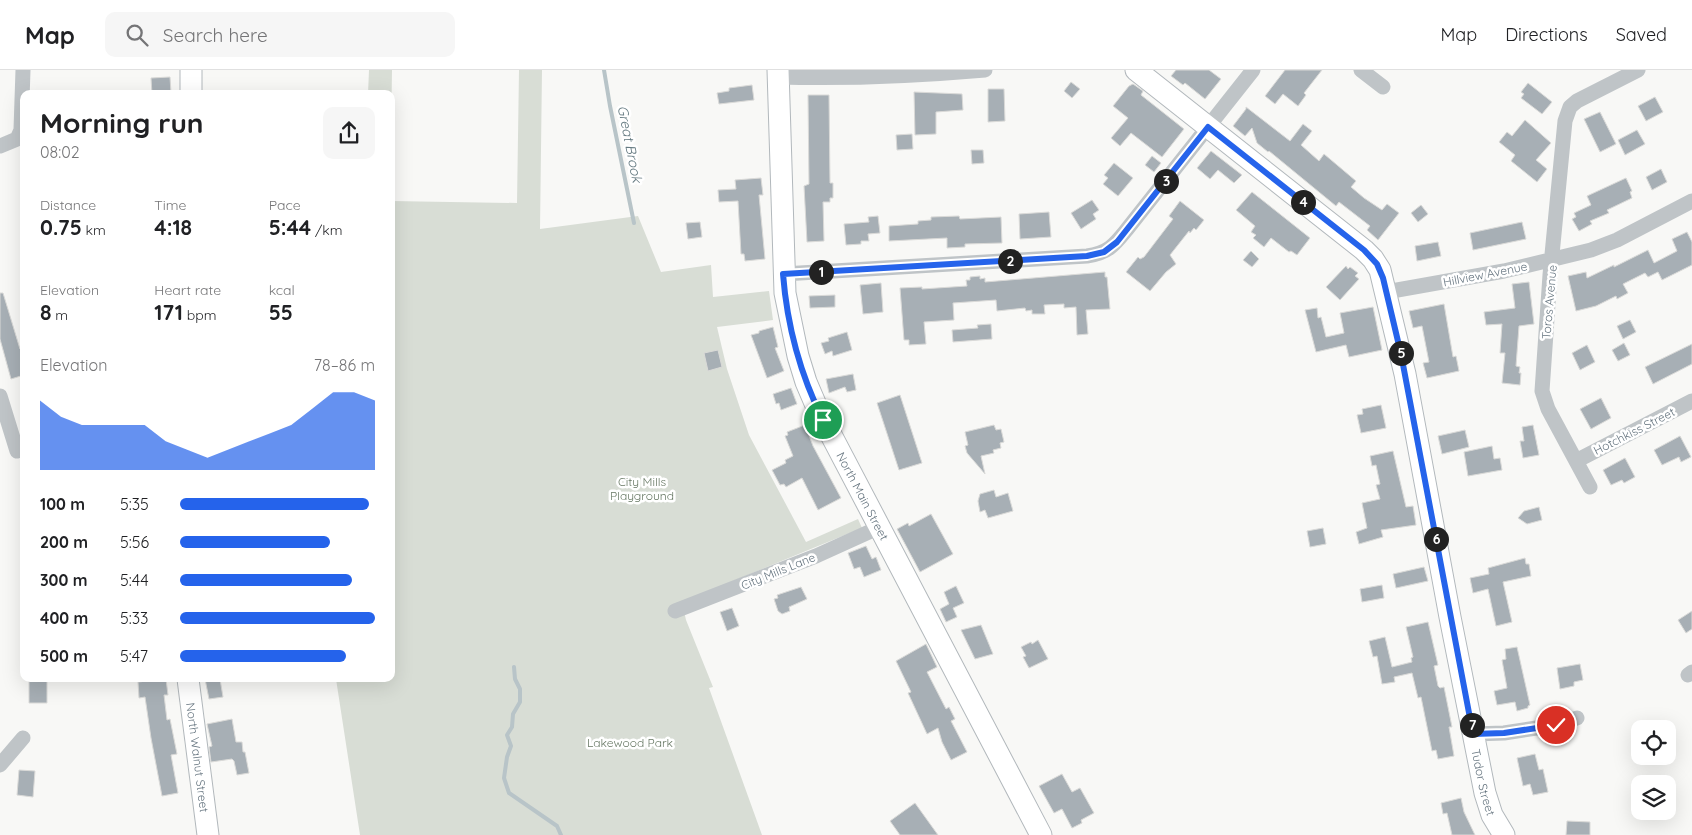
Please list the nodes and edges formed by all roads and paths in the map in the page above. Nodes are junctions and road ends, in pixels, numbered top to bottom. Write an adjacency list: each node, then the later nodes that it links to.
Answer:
1 (23, 70): 10 (street)
2 (191, 70): 11 (street)
3 (985, 70): 8 (street)
4 (1136, 70): 12 (street, Tudor Street)
5 (1253, 70): 12 (street)
6 (1361, 70): 9 (street)
7 (1638, 70): 16 (street, Toros Avenue)
8 (779, 73): 17 (street, North Main Street)
9 (1383, 87)
10 (22, 90)
11 (191, 90)
12 (1208, 127): 17 (street); 18 (street, Tudor Street)
13 (20, 132): 14 (street)
14 (0, 146)
15 (1692, 201): 16 (street, Hillview Avenue)
16 (1552, 260): 18 (street, Hillview Avenue); 22 (street, Toros Avenue)
17 (783, 274): 24 (street, North Main Street)
18 (1386, 292): 28 (street, Tudor Street)
19 (0, 396): 21 (street)
20 (1692, 401): 22 (street, Hotchkiss Street)
21 (17, 451)
22 (1576, 461): 23 (street, Toros Avenue)
23 (1590, 487)
24 (880, 527): 25 (street, City Mills Lane); 32 (street, North Main Street)
25 (675, 611)
26 (188, 682): 31 (street, North Walnut Street)
27 (1577, 718): 28 (street)
28 (1473, 734): 33 (street, Tudor Street)
29 (23, 738): 30 (street)
30 (0, 765)
31 (208, 835)
32 (1041, 835)
33 (1504, 835)

